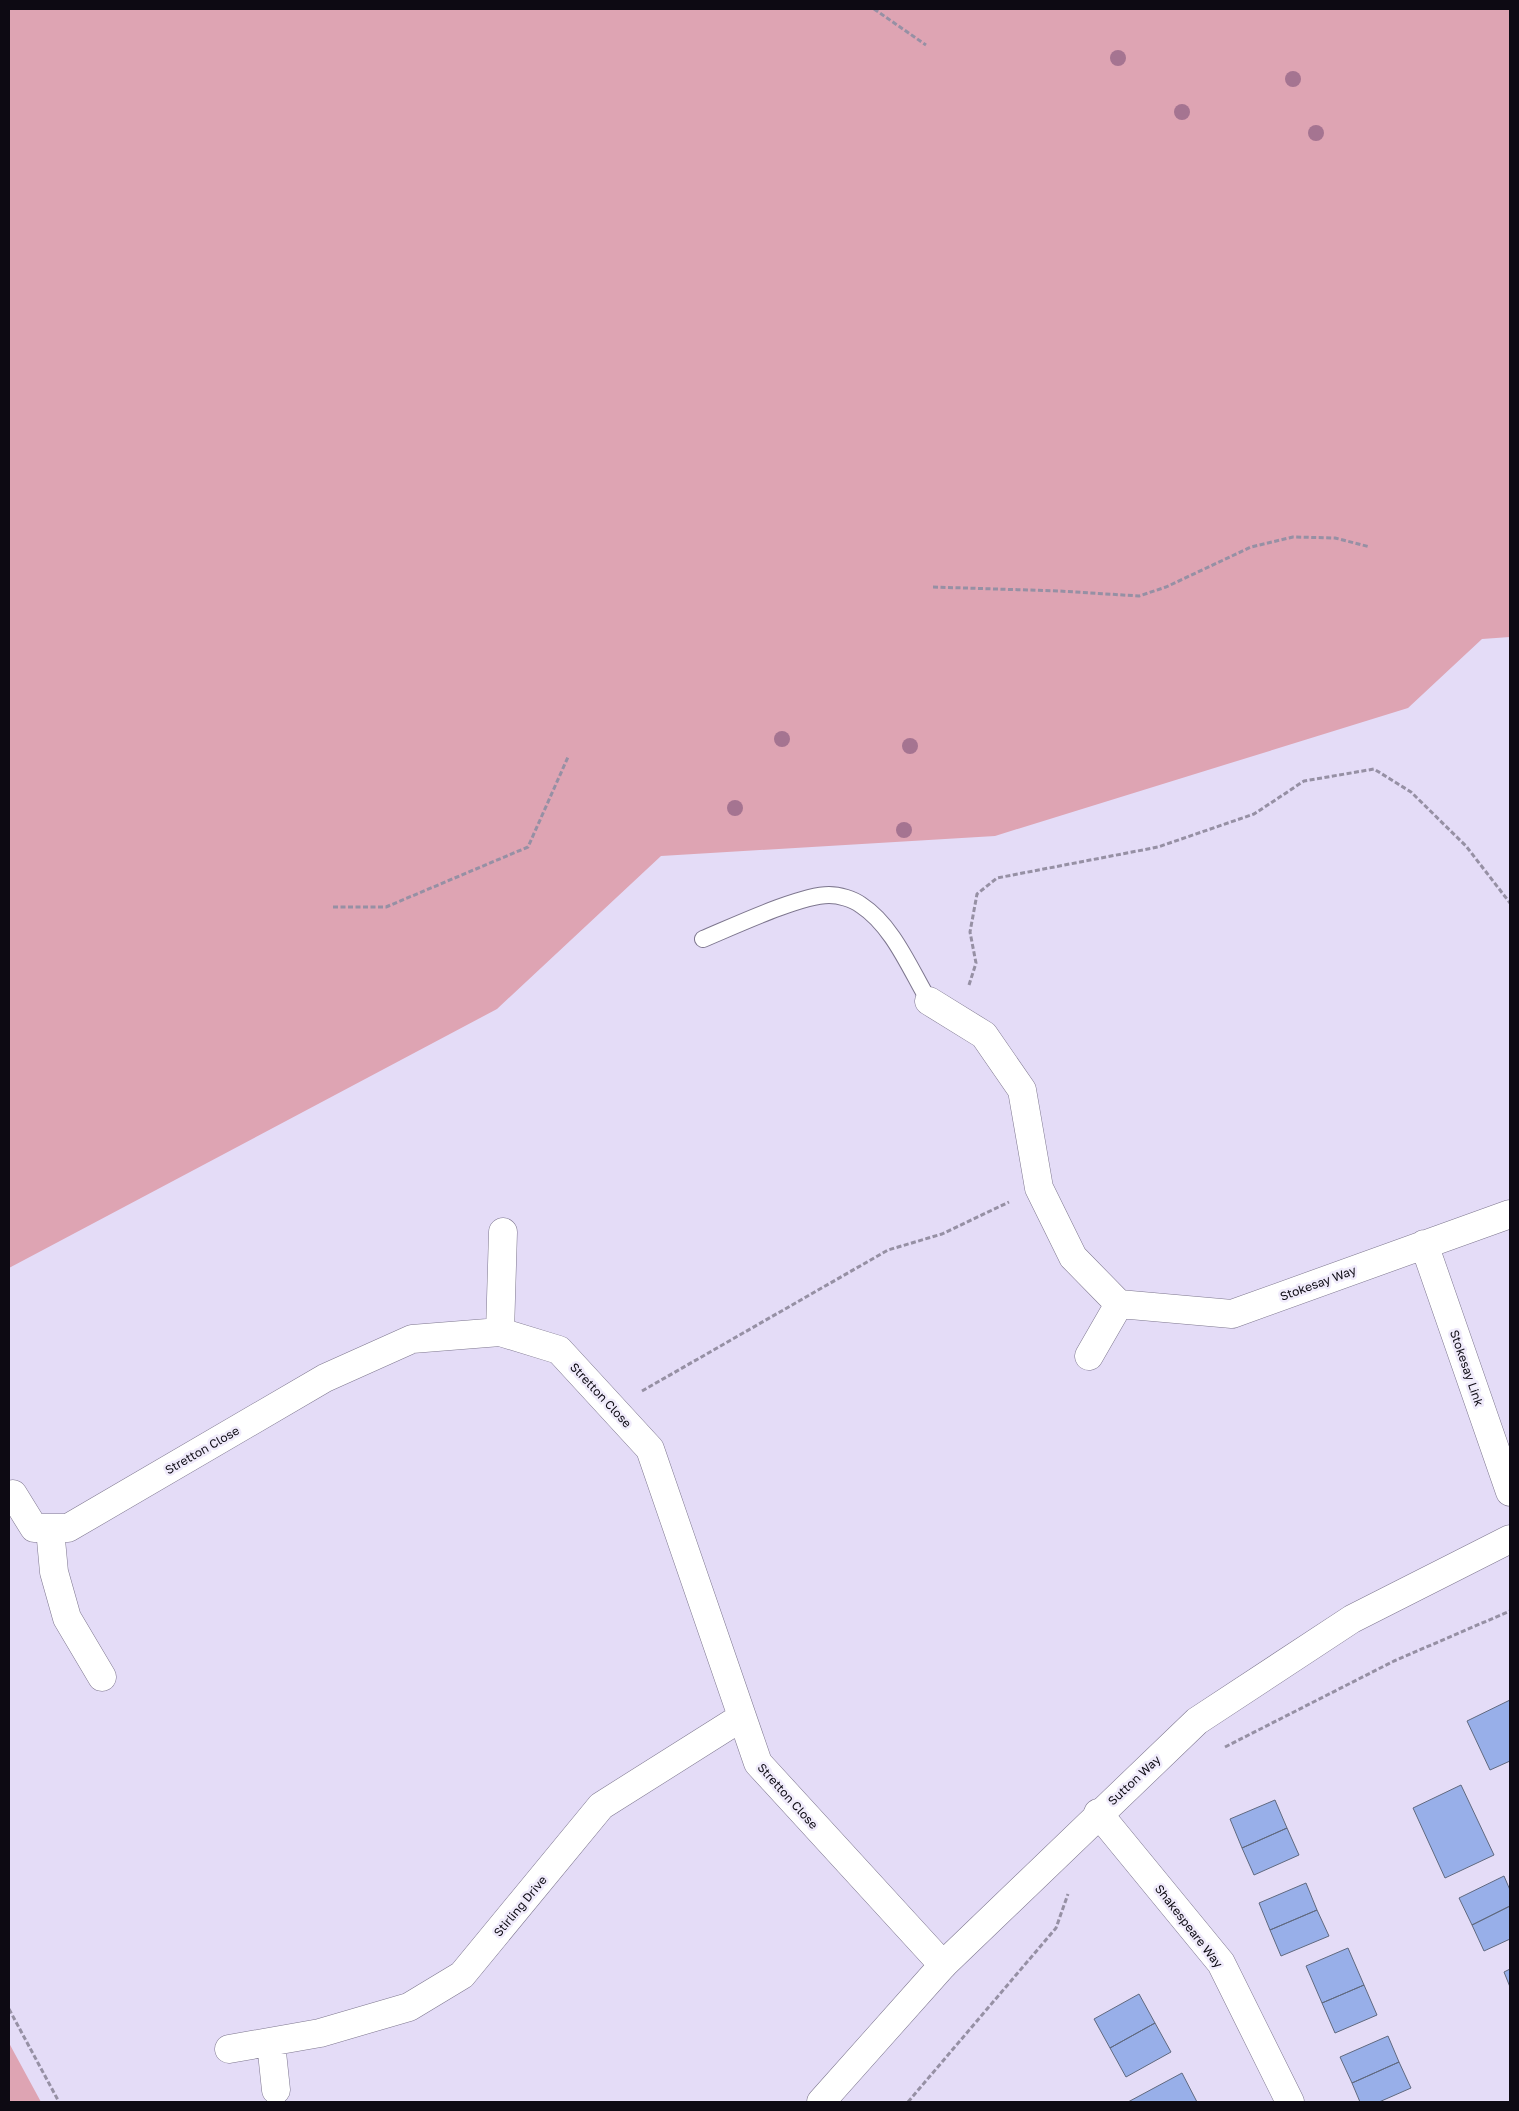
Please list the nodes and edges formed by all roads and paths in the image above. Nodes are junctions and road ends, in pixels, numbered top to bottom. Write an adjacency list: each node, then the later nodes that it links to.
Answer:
1 (874, 9): 2 (path)
2 (926, 45)
3 (1370, 547): 4 (path)
4 (933, 588)
5 (568, 757): 7 (path)
6 (1510, 903): 10 (path)
7 (334, 907)
8 (703, 939): 9 (lane)
9 (929, 1001): 10 (street)
10 (959, 1020): 11 (street)
11 (1038, 1188): 15 (street); 18 (path)
12 (1510, 1214): 14 (street, Stokesay Way)
13 (504, 1232): 16 (street)
14 (1424, 1244): 15 (street, Stokesay Way); 19 (street, Stokesay Link)
15 (1119, 1304): 17 (street)
16 (500, 1332): 18 (street, Stretton Close); 21 (street, Stretton Close)
17 (1089, 1356)
18 (612, 1408): 25 (street, Stretton Close)
19 (1510, 1492)
20 (13, 1494): 21 (street, Stretton Close)
21 (50, 1528): 24 (street)
22 (1510, 1539): 27 (street, Sutton Way)
23 (1510, 1611): 26 (path)
24 (102, 1677)
25 (742, 1717): 29 (street, Stretton Close); 31 (street, Stirling Drive)
26 (1218, 1750)
27 (1098, 1813): 29 (street, Sutton Way); 37 (street, Shakespeare Way)
28 (1069, 1893): 36 (path)
29 (943, 1965): 35 (street, Sutton Way)
30 (9, 2009): 34 (path)
31 (271, 2043): 32 (street, Stirling Drive); 33 (street)
32 (229, 2049)
33 (276, 2090)
34 (59, 2102)
35 (821, 2102)
36 (908, 2102)
37 (1290, 2102)

